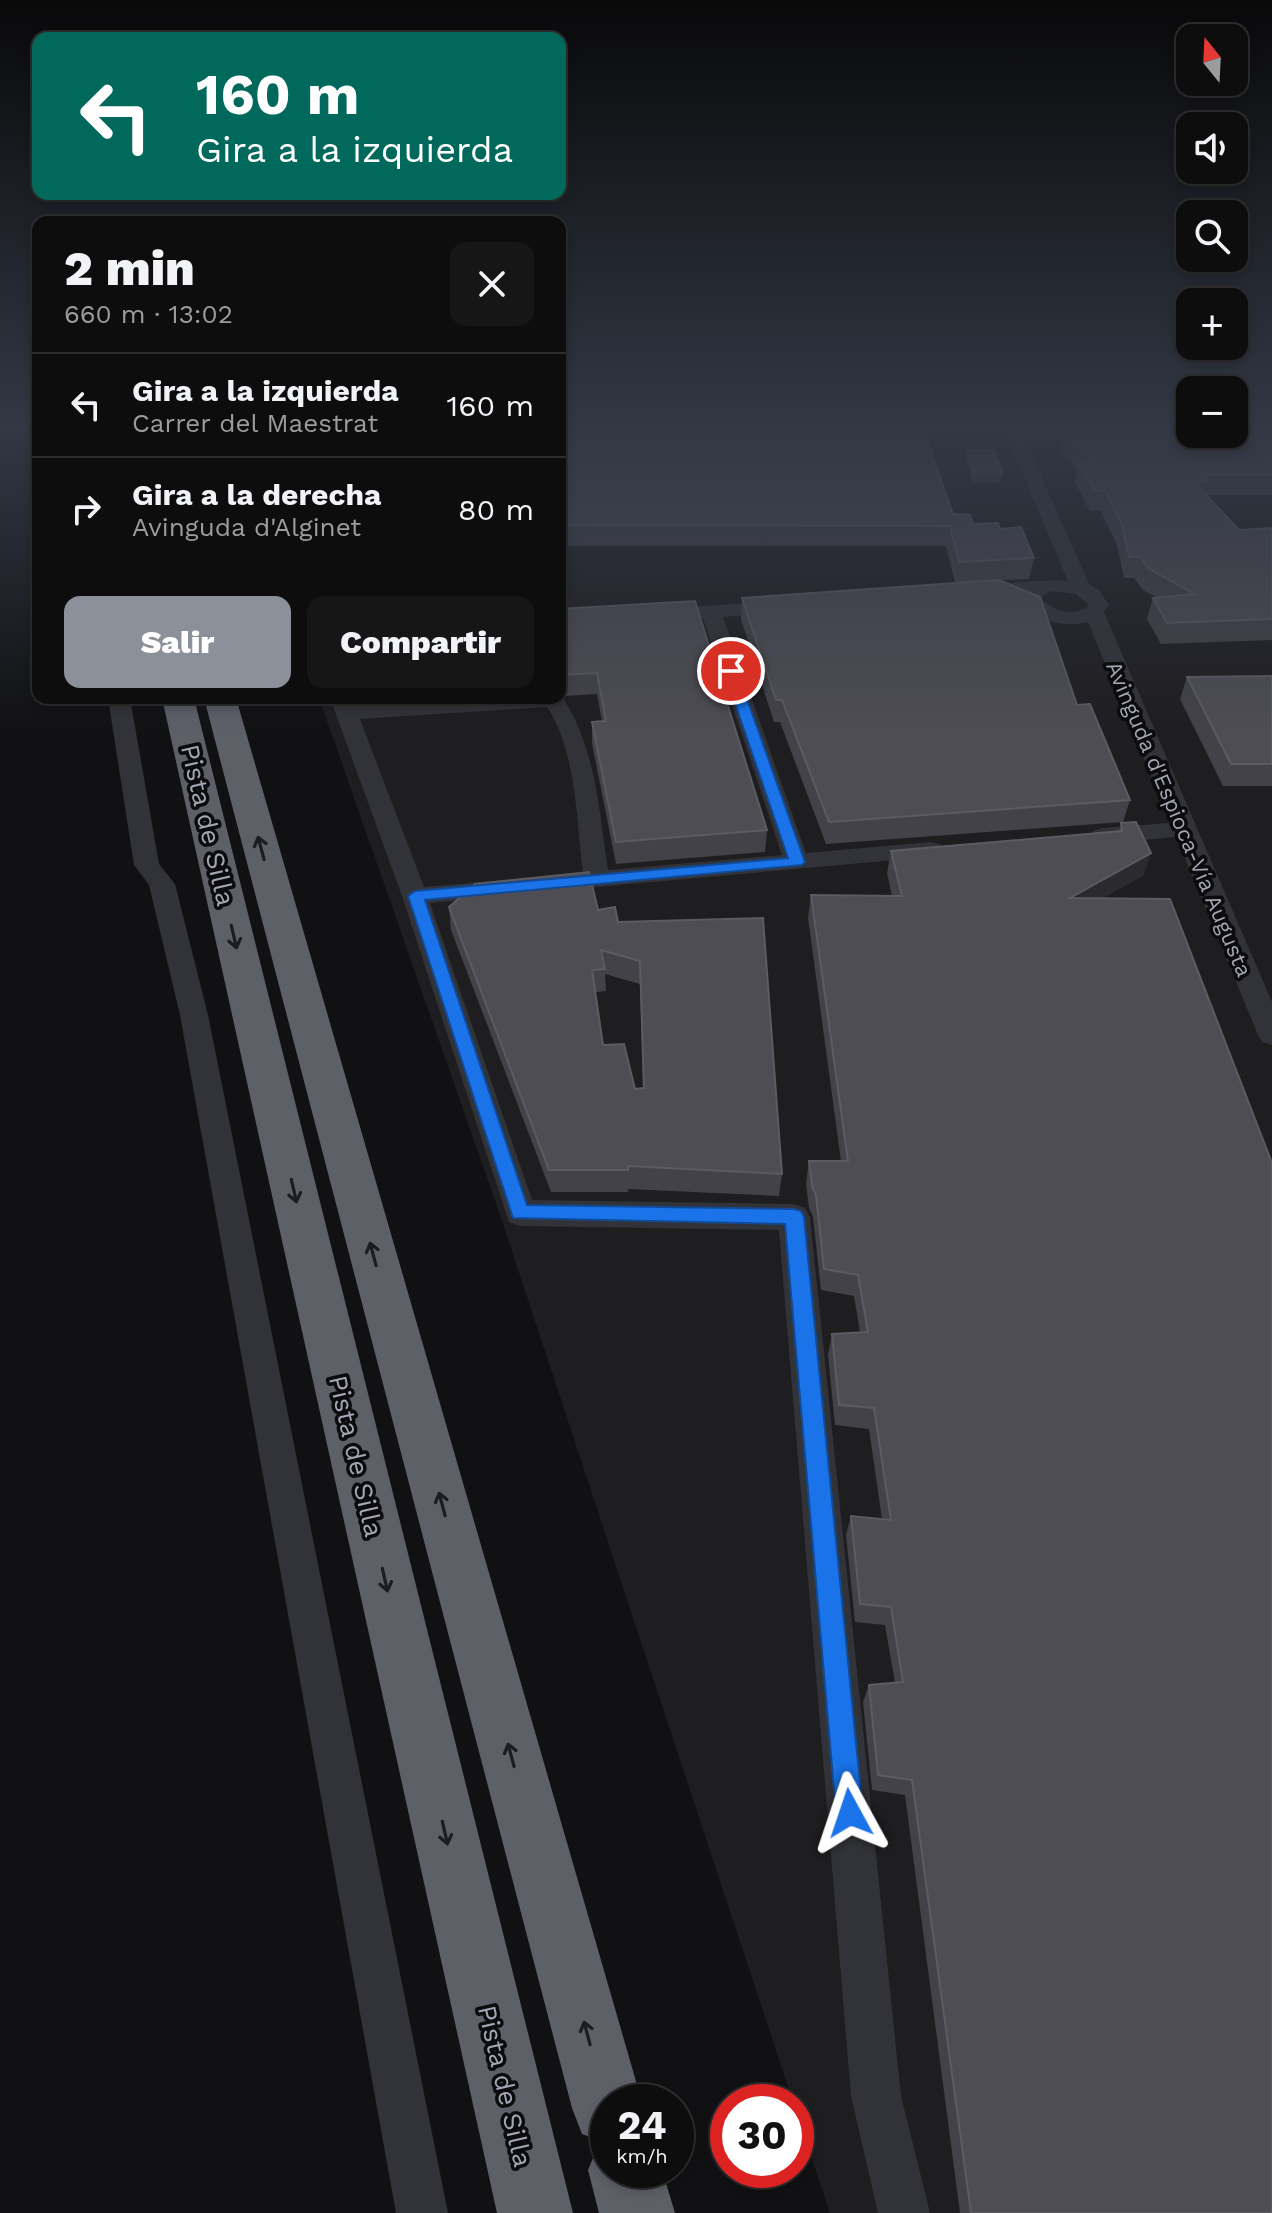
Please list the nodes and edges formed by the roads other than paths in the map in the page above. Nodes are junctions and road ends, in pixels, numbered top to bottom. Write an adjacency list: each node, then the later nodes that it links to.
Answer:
1 (1055, 528): 2 (street)
2 (1071, 566): 3 (street); 4 (street)
3 (1045, 586): 4 (street); 6 (street); 6 (street)
4 (1081, 588): 8 (street, Avinguda d'Espioca-Vía Augusta)
5 (804, 606): 7 (street)
6 (1040, 610): 10 (street)
7 (711, 612): 9 (street); 21 (street)
8 (1094, 613): 10 (street); 11 (street, Avinguda d'Espioca-Vía Augusta)
9 (636, 617)
10 (1065, 618): 11 (street)
11 (1105, 647): 18 (street, Avinguda d'Espioca-Vía Augusta)
12 (120, 704): 27 (street)
13 (211, 704): 28 (highway, Pista de Silla, one-way to 28)
14 (212, 704): 25 (highway, Pista de Silla, one-way to 14)
15 (413, 704): 17 (street)
16 (555, 704): 22 (street)
17 (343, 706): 23 (street)
18 (1184, 829): 19 (street); 24 (street, Avinguda d'Espioca-Vía Augusta)
19 (1080, 838)
20 (954, 848): 21 (street)
21 (797, 862): 22 (street)
22 (597, 879): 23 (street)
23 (415, 896): 30 (street)
24 (1272, 1035)
25 (601, 2084)
26 (630, 2188): 29 (highway)
27 (422, 2213)
28 (535, 2213)
29 (637, 2213)
30 (904, 2213)

